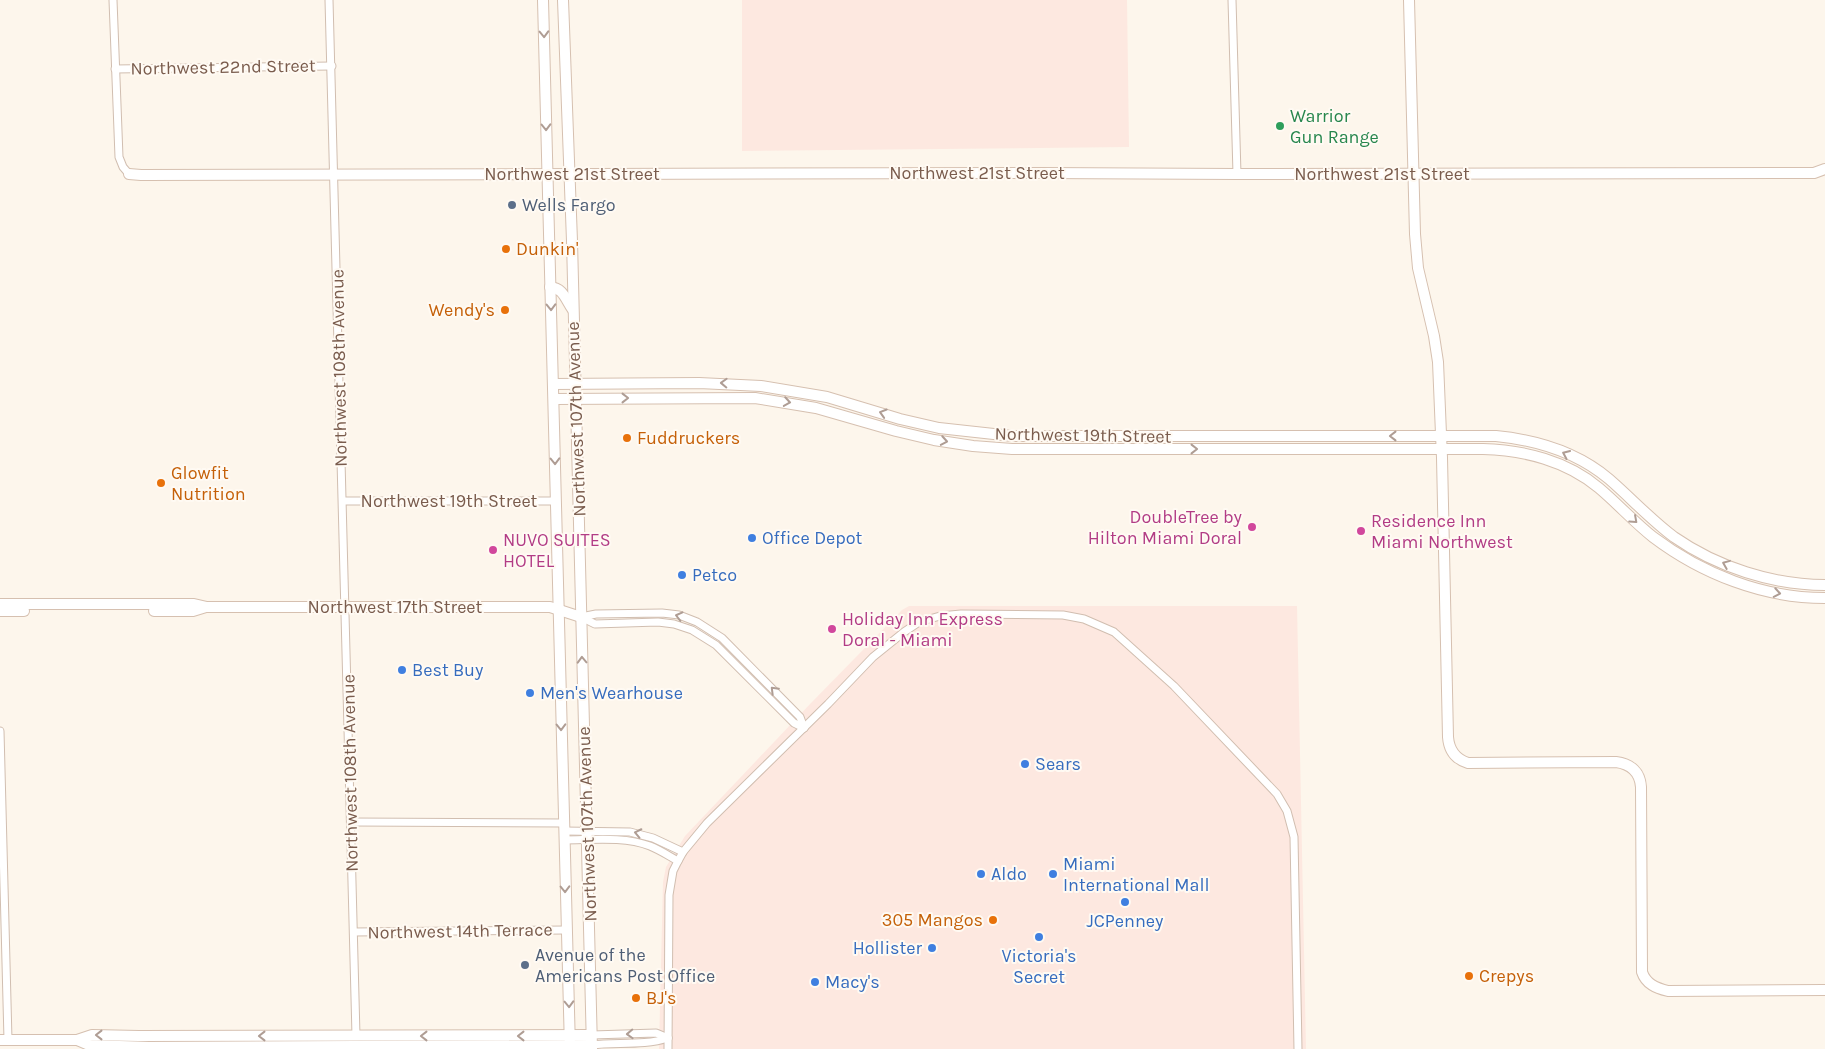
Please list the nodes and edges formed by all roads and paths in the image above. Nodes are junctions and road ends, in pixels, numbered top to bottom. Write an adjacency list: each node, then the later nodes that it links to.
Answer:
1 (113, 0): 8 (street)
2 (330, 0): 7 (street, Northwest 108th Avenue)
3 (543, 0): 11 (street, Northwest 107th Avenue, one-way to 11)
4 (562, 0): 12 (street, Northwest 107th Avenue)
5 (1232, 0): 13 (street)
6 (1409, 0): 14 (street)
7 (332, 66): 8 (street, Northwest 22nd Street); 15 (street, Northwest 108th Avenue)
8 (115, 69): 10 (street)
9 (1825, 169): 14 (street, Northwest 21st Street)
10 (129, 174): 15 (street, Northwest 21st Street)
11 (548, 174): 12 (street, Northwest 21st Street); 15 (street, Northwest 21st Street); 16 (street, Northwest 107th Avenue)
12 (570, 174): 13 (street, Northwest 21st Street); 17 (street, Northwest 107th Avenue)
13 (1237, 174): 14 (street, Northwest 21st Street)
14 (1414, 174): 22 (street)
15 (334, 175): 24 (street, Northwest 108th Avenue)
16 (550, 287): 17 (street); 19 (street, Northwest 107th Avenue, one-way to 19)
17 (574, 310): 18 (street, Northwest 107th Avenue)
18 (575, 383): 19 (street, Northwest 19th Street); 20 (street, Northwest 107th Avenue); 22 (street, Northwest 19th Street, one-way to 18)
19 (553, 384): 21 (street, Northwest 107th Avenue)
20 (576, 398): 21 (street, Northwest 19th Street); 23 (street, Northwest 19th Street, one-way to 23); 33 (street, Northwest 107th Avenue)
21 (554, 399): 25 (street, Northwest 107th Avenue, one-way to 25)
22 (1442, 436): 23 (street); 26 (street, Northwest 19th Street, one-way to 22)
23 (1442, 449): 27 (street, Northwest 19th Street, one-way to 27); 43 (street)
24 (342, 501): 25 (street, Northwest 19th Street); 30 (street, Northwest 108th Avenue)
25 (556, 501): 31 (street, Northwest 107th Avenue)
26 (1825, 585)
27 (1825, 598)
28 (0, 604): 29 (street, Northwest 17th Street)
29 (207, 607): 30 (street, Northwest 17th Street); 32 (street, Northwest 17th Street)
30 (345, 607): 31 (street, Northwest 17th Street); 36 (street, Northwest 108th Avenue)
31 (558, 609): 33 (street, Northwest 17th Street); 37 (street, Northwest 107th Avenue, one-way to 37)
32 (0, 611)
33 (581, 617): 34 (street); 38 (street, Northwest 107th Avenue, one-way to 33)
34 (804, 728): 39 (street); 55 (street)
35 (0, 731): 48 (street)
36 (351, 822): 37 (street); 42 (street, Northwest 108th Avenue)
37 (564, 831): 38 (street); 41 (street, Northwest 107th Avenue, one-way to 41)
38 (587, 835): 39 (street, one-way to 38); 40 (street); 50 (street, Northwest 107th Avenue)
39 (683, 852): 40 (street)
40 (678, 861): 47 (street)
41 (566, 930): 42 (street, Northwest 14th Terrace); 44 (street, Northwest 107th Avenue, one-way to 44)
42 (354, 932): 45 (street, Northwest 108th Avenue)
43 (1825, 990)
44 (569, 1035): 46 (street, one-way to 46); 50 (street); 53 (street, Northwest 107th Avenue)
45 (356, 1036): 46 (street, one-way to 45); 49 (street, one-way to 49); 51 (street)
46 (451, 1036): 52 (street)
47 (668, 1038): 50 (street); 54 (street)
48 (4, 1040): 49 (street)
49 (77, 1040): 51 (street)
50 (592, 1043): 53 (street)
51 (356, 1047): 52 (street)
52 (451, 1047): 53 (street)
53 (570, 1048)
54 (668, 1049)
55 (1298, 1049)

